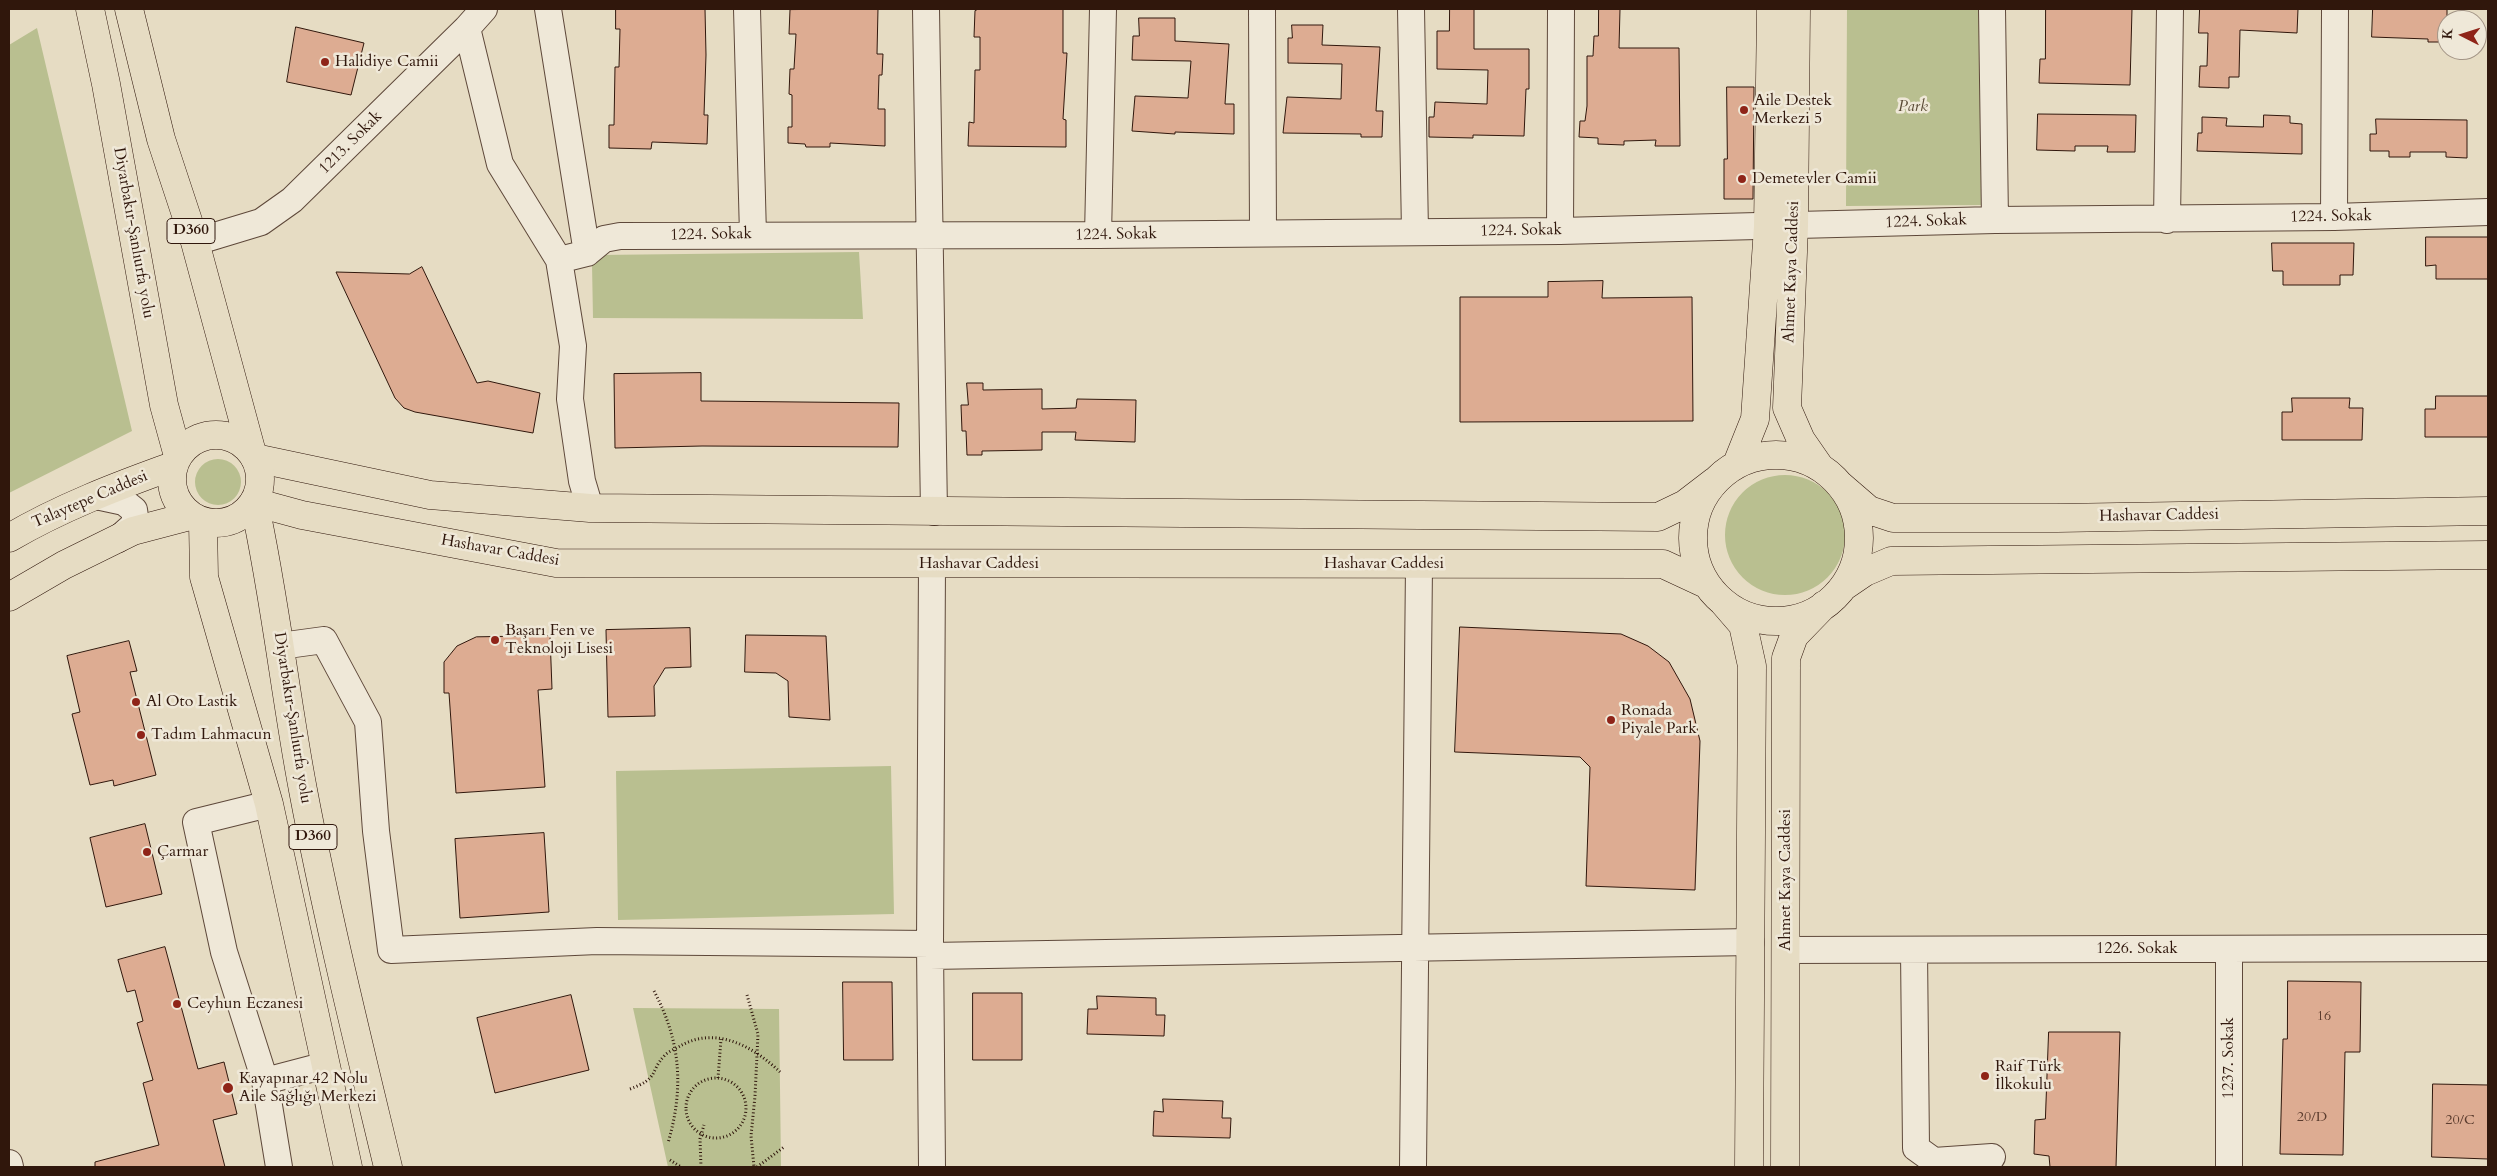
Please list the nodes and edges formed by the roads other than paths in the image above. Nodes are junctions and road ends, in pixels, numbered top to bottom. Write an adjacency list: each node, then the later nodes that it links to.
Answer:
1 (90, 9): 32 (main road, Diyarbakır-Şanlıurfa yolu)
2 (129, 9): 28 (main road, D360)
3 (484, 9): 16 (street, 1213. Sokak)
4 (548, 9): 29 (street)
5 (747, 9): 25 (street)
6 (926, 9): 27 (street)
7 (1104, 9): 26 (street)
8 (1262, 9): 24 (street)
9 (1411, 9): 23 (street)
10 (1561, 9): 22 (street)
11 (1771, 9): 21 (main road, Ahmet Kaya Caddesi)
12 (1796, 9): 21 (main road, Ahmet Kaya Caddesi)
13 (1992, 9): 19 (street)
14 (2170, 9): 20 (street)
15 (2335, 9): 18 (street)
16 (467, 28): 28 (street, 1213. Sokak); 30 (street)
17 (2488, 212): 18 (street, 1224. Sokak)
18 (2334, 217): 20 (street, 1224. Sokak)
19 (1995, 220): 20 (street, 1224. Sokak); 21 (street, 1224. Sokak)
20 (2167, 220)
21 (1781, 227): 22 (street, 1224. Sokak); 33 (main road, Ahmet Kaya Caddesi); 34 (main road, Ahmet Kaya Caddesi)
22 (1560, 231): 23 (street, 1224. Sokak)
23 (1415, 232): 24 (street, 1224. Sokak)
24 (1263, 233): 26 (street, 1224. Sokak)
25 (752, 234): 27 (street, 1224. Sokak); 29 (street, 1224. Sokak)
26 (1098, 235): 27 (street, 1224. Sokak)
27 (930, 236): 41 (street)
28 (195, 242): 31 (main road, D360)
29 (587, 253): 30 (street, 1224. Sokak)
30 (559, 260): 39 (street)
31 (254, 456): 32 (main road); 38 (main road); 39 (main road)
32 (175, 461): 37 (main road, Talaytepe Caddesi); 42 (main road)
33 (1737, 464): 34 (main road); 35 (main road)
34 (1819, 466): 36 (main road)
35 (1714, 481): 41 (main road); 49 (main road)
36 (1840, 485): 40 (main road, Hashavar Caddesi); 48 (main road)
37 (96, 496): 43 (main road, Talaytepe Caddesi); 44 (street)
38 (254, 502): 42 (main road); 46 (main road, Hashavar Caddesi); 52 (main road, Diyarbakır-Şanlıurfa yolu / D360)
39 (590, 508): 41 (main road)
40 (2488, 511)
41 (934, 512)
42 (197, 519): 44 (main road); 53 (main road, D360)
43 (9, 538)
44 (118, 539): 50 (main road)
45 (2488, 555): 48 (main road)
46 (932, 564): 47 (main road, Hashavar Caddesi); 58 (street)
47 (1420, 564): 49 (main road, Hashavar Caddesi); 56 (street)
48 (1843, 587): 51 (main road)
49 (1715, 594): 51 (main road); 54 (main road)
50 (9, 597)
51 (1824, 606): 59 (main road, Ahmet Kaya Caddesi)
52 (280, 646): 58 (street); 68 (main road, Diyarbakır-Şanlıurfa yolu / D360)
53 (269, 804): 61 (main road, D360); 62 (street)
54 (1750, 942): 56 (street); 71 (main road)
55 (2488, 948): 57 (street, 1226. Sokak)
56 (1414, 949): 58 (street); 70 (street)
57 (2229, 949): 60 (street, 1226. Sokak); 73 (street, 1237. Sokak)
58 (930, 950): 69 (street)
59 (1785, 950): 60 (street, 1226. Sokak); 72 (main road, Ahmet Kaya Caddesi)
60 (1914, 950): 63 (street)
61 (326, 1065): 62 (street); 67 (main road, D360)
62 (265, 1080): 66 (street)
63 (1992, 1156)
64 (9, 1163): 65 (street)
65 (10, 1167)
66 (279, 1167)
67 (348, 1167)
68 (388, 1167)
69 (932, 1167)
70 (1413, 1167)
71 (1749, 1167)
72 (1785, 1167)
73 (2229, 1167)

